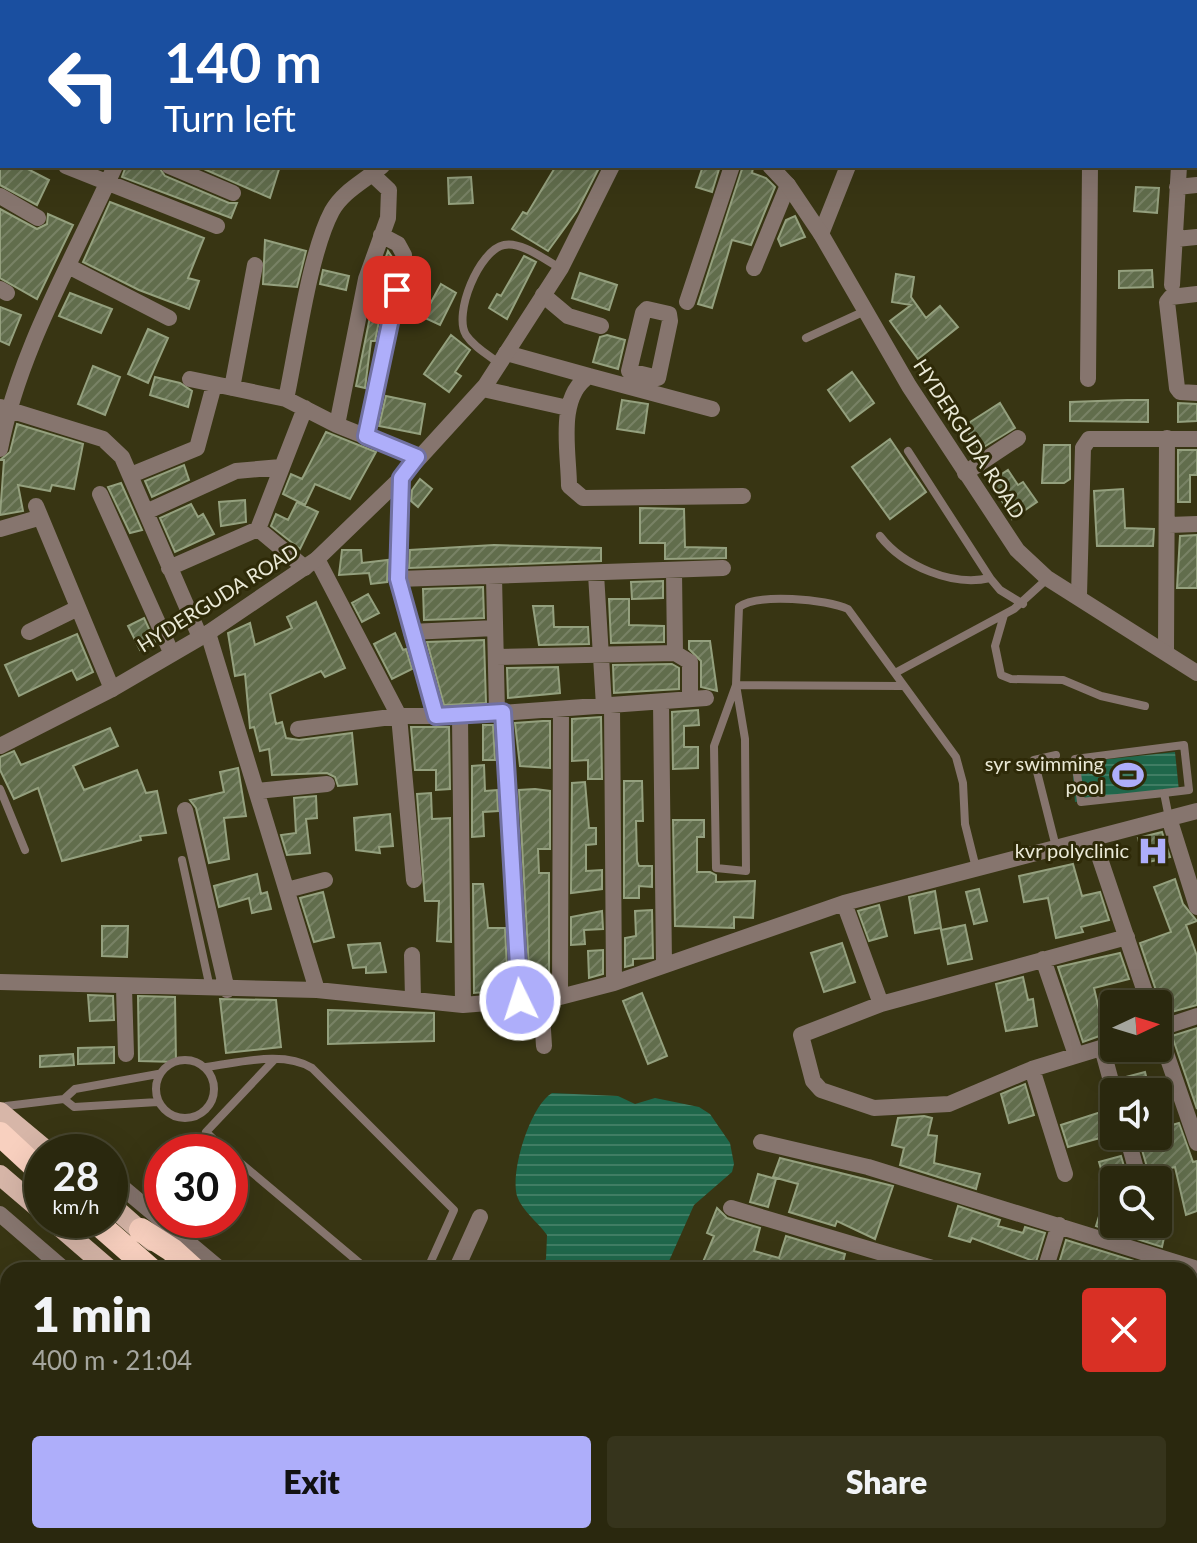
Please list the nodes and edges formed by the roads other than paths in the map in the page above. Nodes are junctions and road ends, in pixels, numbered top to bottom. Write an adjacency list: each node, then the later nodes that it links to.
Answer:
1 (71, 168): 11 (street)
2 (114, 168): 11 (street)
3 (174, 168): 15 (street)
4 (611, 168): 25 (street, HYDERGUDA ROAD)
5 (731, 168): 30 (street)
6 (772, 168): 12 (street, HYDERGUDA ROAD)
7 (847, 168): 19 (street)
8 (1090, 168): 38 (street)
9 (1179, 168): 14 (street)
10 (377, 170): 20 (street); 43 (street)
11 (108, 182): 18 (street); 24 (street)
12 (788, 185): 19 (street, HYDERGUDA ROAD); 26 (street)
13 (1197, 185): 14 (street)
14 (1177, 187): 22 (street)
15 (233, 193)
16 (0, 196): 17 (street)
17 (38, 218)
18 (217, 226)
19 (821, 234): 31 (street, HYDERGUDA ROAD)
20 (381, 235): 48 (street); 49 (street)
21 (1197, 237): 22 (street)
22 (1176, 239): 27 (street)
23 (255, 265): 40 (street)
24 (68, 266): 32 (street); 44 (street)
25 (561, 268): 29 (street, HYDERGUDA ROAD); 35 (lane)
26 (754, 268)
27 (1172, 285)
28 (1197, 294): 42 (street)
29 (543, 295): 33 (street); 35 (street, HYDERGUDA ROAD)
30 (687, 302)
31 (866, 311): 34 (lane); 57 (street, HYDERGUDA ROAD)
32 (169, 318)
33 (601, 326)
34 (806, 338)
35 (503, 358): 36 (street); 41 (street, HYDERGUDA ROAD)
36 (589, 376): 46 (street); 47 (street)
37 (190, 379): 39 (street)
38 (1088, 379)
39 (214, 385): 40 (street); 58 (street)
40 (232, 388): 43 (street)
41 (483, 389): 46 (street); 55 (street, HYDERGUDA ROAD)
42 (1197, 393)
43 (286, 399): 45 (street)
44 (4, 408): 53 (street); 58 (street)
45 (305, 408): 48 (street); 56 (street)
46 (568, 408): 61 (street)
47 (712, 409)
48 (337, 425): 49 (street)
49 (366, 436): 55 (street)
50 (1018, 438): 57 (street)
51 (1167, 438): 52 (street); 64 (street); 77 (street)
52 (1197, 439)
53 (0, 449)
54 (908, 451): 74 (lane)
55 (417, 457): 59 (street, HYDERGUDA ROAD)
56 (281, 467): 62 (street); 66 (street)
57 (965, 473): 75 (street, HYDERGUDA ROAD)
58 (131, 475): 62 (street)
59 (401, 478): 68 (street, HYDERGUDA ROAD); 76 (street)
60 (100, 494): 86 (street)
61 (743, 496)
62 (146, 512): 69 (street)
63 (1197, 524): 64 (street)
64 (1169, 525): 85 (street)
65 (0, 529): 79 (street)
66 (258, 529): 68 (street); 69 (street)
67 (880, 536): 74 (lane)
68 (311, 564): 84 (street, HYDERGUDA ROAD); 100 (street)
69 (169, 568): 84 (street)
70 (723, 568): 71 (street)
71 (674, 571): 72 (street); 88 (street)
72 (596, 574): 73 (street); 87 (street)
73 (494, 577): 76 (street); 81 (street)
74 (990, 578): 78 (lane)
75 (1047, 578): 77 (street, HYDERGUDA ROAD); 78 (lane)
76 (398, 579): 83 (street)
77 (1079, 595): 85 (street, HYDERGUDA ROAD)
78 (1023, 604): 80 (lane)
79 (78, 608): 82 (street); 94 (street)
80 (1004, 615): 90 (lane); 97 (lane)
81 (495, 628): 83 (street); 89 (street)
82 (29, 632)
83 (411, 632): 101 (street)
84 (204, 635): 86 (street, HYDERGUDA ROAD); 108 (street)
85 (1166, 651): 91 (street, HYDERGUDA ROAD)
86 (171, 652): 94 (street, HYDERGUDA ROAD)
87 (600, 653): 88 (street); 89 (street); 96 (street)
88 (675, 653): 95 (street)
89 (496, 657): 99 (street)
90 (895, 673): 92 (lane); 93 (lane)
91 (1197, 673)
92 (736, 685): 92 (lane); 93 (lane)
93 (901, 686): 117 (lane)
94 (112, 689): 104 (street, HYDERGUDA ROAD)
95 (661, 702): 96 (street); 126 (street)
96 (608, 706): 98 (street); 128 (street)
97 (1145, 706)
98 (561, 709): 99 (street); 133 (street)
99 (500, 712): 102 (street); 136 (street)
100 (399, 716): 101 (street); 103 (street); 119 (street)
101 (436, 716): 102 (street)
102 (460, 716): 138 (street)
103 (298, 729)
104 (0, 746)
105 (1056, 755): 114 (lane)
106 (327, 784): 108 (street)
107 (0, 789): 115 (lane)
108 (257, 791): 120 (street)
109 (1164, 793): 109 (lane); 112 (lane)
110 (185, 810): 130 (street)
111 (1197, 811): 112 (street)
112 (1169, 818): 113 (street); 122 (street)
113 (1093, 838): 114 (street); 123 (street)
114 (1056, 847): 117 (street)
115 (25, 850)
116 (182, 860): 130 (lane)
117 (976, 869): 121 (street)
118 (325, 880): 120 (street)
119 (414, 880)
120 (287, 890): 131 (street)
121 (844, 903): 126 (street); 137 (street)
122 (1197, 907)
123 (1127, 937): 125 (street); 132 (street)
124 (412, 955): 135 (street)
125 (1043, 959): 137 (street); 144 (street)
126 (664, 965): 128 (street)
127 (0, 982): 129 (street)
128 (614, 983): 133 (street)
129 (124, 988): 130 (street); 143 (street)
130 (219, 990): 131 (street)
131 (317, 990): 135 (street)
132 (1144, 990)
133 (560, 997): 134 (street)
134 (541, 998): 136 (street); 141 (street)
135 (413, 999): 138 (street)
136 (520, 1000): 138 (street)
137 (881, 1004): 148 (street)
138 (463, 1005)
139 (1197, 1016): 140 (street)
140 (1172, 1024)
141 (544, 1046)
142 (1100, 1048): 144 (street)
143 (126, 1054)
144 (1076, 1055): 148 (street)
145 (275, 1059): 147 (lane); 154 (lane); 185 (lane)
146 (1169, 1062): 159 (street)
147 (206, 1067): 149 (lane); 153 (lane)
148 (1032, 1069): 163 (street)
149 (158, 1074): 150 (lane); 151 (lane)
150 (64, 1099): 151 (lane); 152 (lane)
151 (158, 1102): 153 (lane)
152 (2, 1106): 156 (main road); 157 (street)
153 (197, 1116): 154 (lane)
154 (206, 1132)
155 (0, 1134): 161 (highway)
156 (30, 1134)
157 (37, 1134)
158 (761, 1142): 172 (street)
159 (1197, 1143)
160 (0, 1156): 165 (highway)
161 (24, 1156)
162 (248, 1169): 184 (lane)
163 (1065, 1174)
164 (0, 1175): 167 (main road)
165 (24, 1177)
166 (128, 1192): 183 (street)
167 (24, 1196)
168 (731, 1208): 187 (street)
169 (0, 1214): 177 (street)
170 (480, 1217): 186 (street)
171 (128, 1219): 173 (main road)
172 (1059, 1225): 188 (street); 189 (street)
173 (141, 1230): 181 (main road); 182 (highway)
174 (73, 1238): 178 (main road)
175 (93, 1238): 179 (highway)
176 (115, 1238): 180 (highway)
177 (56, 1262)
178 (101, 1262)
179 (120, 1262)
180 (142, 1262)
181 (173, 1262)
182 (185, 1262)
183 (211, 1262)
184 (358, 1262)
185 (431, 1262)
186 (460, 1262)
187 (912, 1262)
188 (1047, 1262)
189 (1175, 1262)

